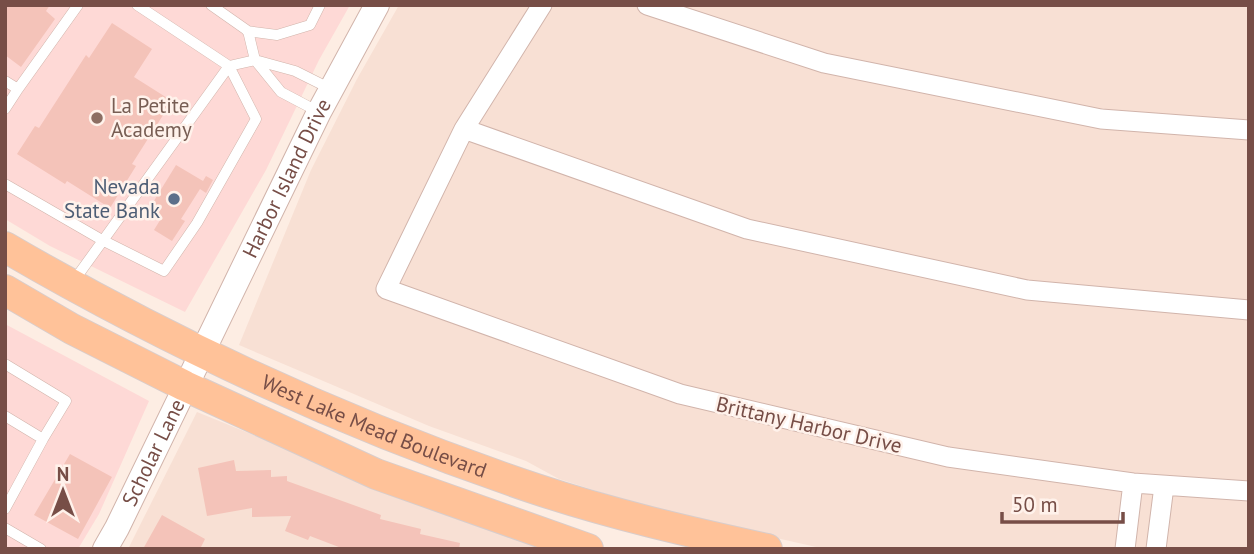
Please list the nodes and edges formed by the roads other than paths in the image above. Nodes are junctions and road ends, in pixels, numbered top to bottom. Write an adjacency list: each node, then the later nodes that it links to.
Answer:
1 (78, 5): 12 (lane)
2 (137, 5): 10 (lane)
3 (211, 5): 8 (lane)
4 (320, 5): 8 (lane)
5 (377, 5): 13 (street, Harbor Island Drive)
6 (542, 5): 16 (street)
7 (647, 5): 17 (street)
8 (247, 30): 9 (lane)
9 (255, 60): 10 (lane); 13 (lane); 15 (lane)
10 (229, 65): 19 (lane); 19 (lane)
11 (5, 81): 12 (lane)
12 (18, 89): 14 (lane)
13 (331, 89): 15 (street, Harbor Island Drive)
14 (5, 109)
15 (318, 112): 24 (street, Harbor Island Drive)
16 (464, 129): 23 (street); 29 (street, Brittany Harbor Drive)
17 (1249, 130)
18 (5, 184): 19 (lane)
19 (102, 240): 21 (lane)
20 (5, 247): 21 (main road, West Lake Mead Boulevard)
21 (71, 285): 24 (main road, West Lake Mead Boulevard)
22 (5, 290): 26 (main road, West Lake Mead Boulevard)
23 (1249, 310)
24 (201, 353): 26 (street, Scholar Lane); 37 (main road, West Lake Mead Boulevard)
25 (5, 364): 28 (lane)
26 (185, 386): 35 (street, Scholar Lane); 36 (main road, West Lake Mead Boulevard)
27 (5, 416): 28 (lane)
28 (43, 439): 32 (lane)
29 (1133, 483): 30 (street, Brittany Harbor Drive); 38 (street)
30 (1164, 486): 31 (street, Brittany Harbor Drive); 39 (street)
31 (1249, 491)
32 (5, 509)
33 (5, 528): 34 (lane)
34 (41, 549)
35 (105, 549)
36 (588, 549)
37 (767, 549)
38 (1125, 549)
39 (1156, 549)

